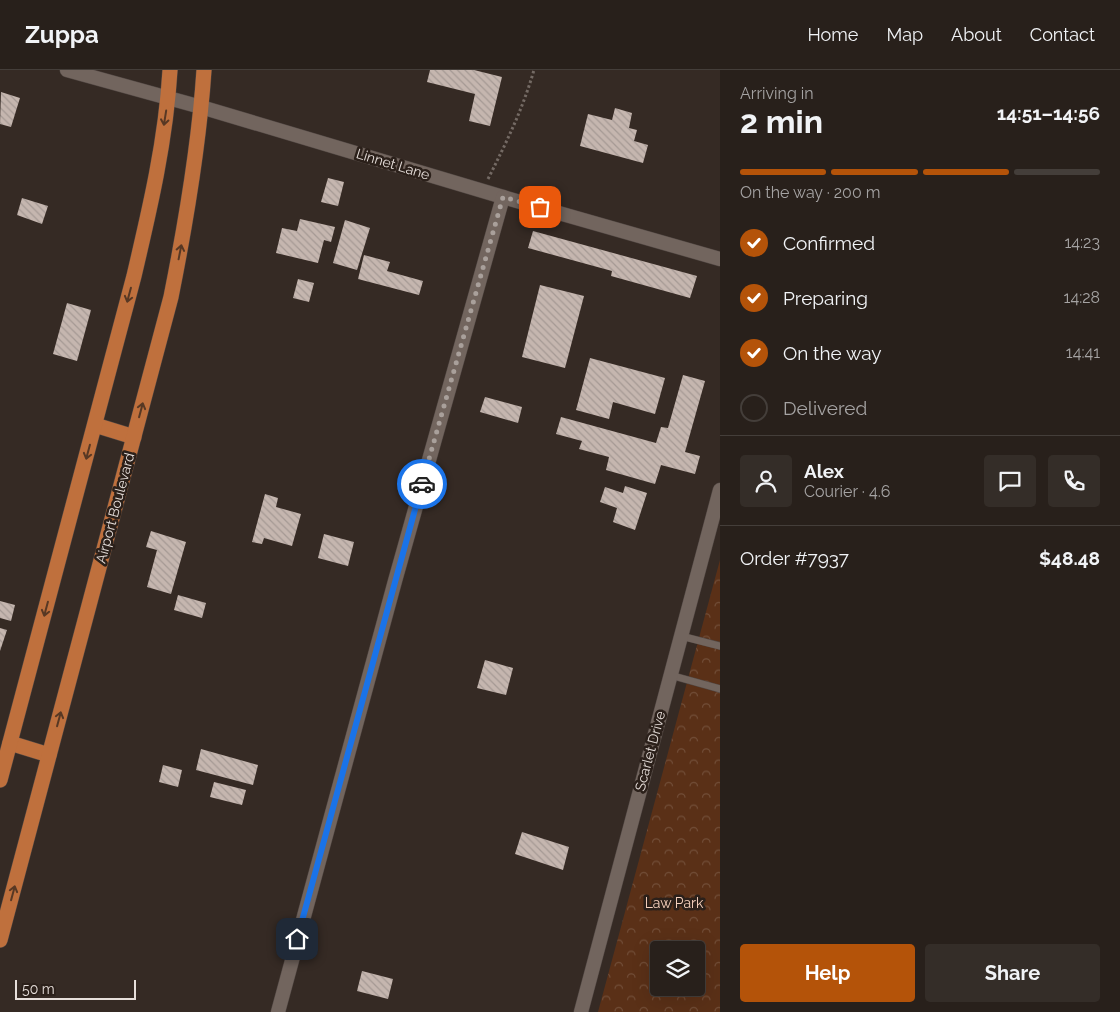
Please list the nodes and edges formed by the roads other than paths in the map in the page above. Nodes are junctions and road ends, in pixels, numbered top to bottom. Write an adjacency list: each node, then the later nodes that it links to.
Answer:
1 (67, 70): 4 (street, Linnet Lane)
2 (170, 70): 4 (main road)
3 (204, 70): 5 (main road, Airport Boulevard)
4 (169, 98): 5 (street, Linnet Lane); 8 (main road, one-way to 8)
5 (202, 107): 6 (street, Linnet Lane); 9 (main road, Airport Boulevard, one-way to 5)
6 (503, 197): 7 (street, Linnet Lane); 19 (street)
7 (720, 258)
8 (95, 425): 9 (main road); 15 (main road, one-way to 15)
9 (134, 437): 16 (main road, Airport Boulevard, one-way to 9)
10 (720, 490): 11 (street, Scarlet Drive)
11 (681, 636): 12 (lane); 13 (street, Scarlet Drive)
12 (720, 646)
13 (670, 675): 14 (lane); 20 (street, Scarlet Drive)
14 (720, 689)
15 (10, 743): 16 (main road); 17 (main road)
16 (49, 755): 18 (main road, Airport Boulevard, one-way to 16)
17 (0, 780)
18 (0, 940)
19 (278, 1012)
20 (581, 1012)

